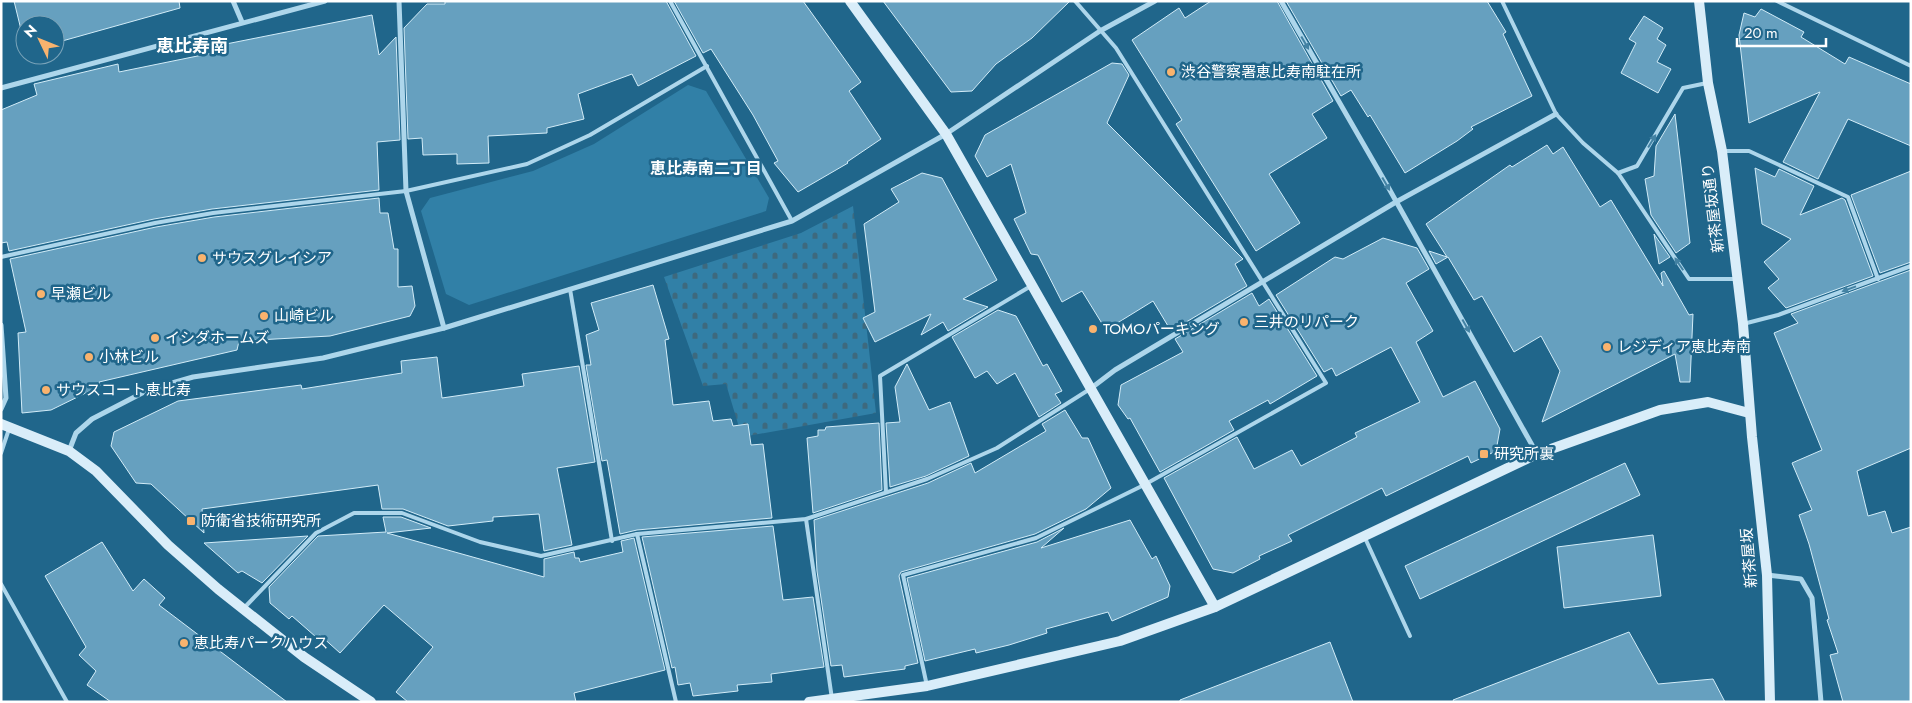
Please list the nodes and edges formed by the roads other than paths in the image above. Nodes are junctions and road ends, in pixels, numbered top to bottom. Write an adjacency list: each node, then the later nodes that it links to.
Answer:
1 (233, 1): 12 (street)
2 (325, 1): 12 (street)
3 (399, 1): 22 (street)
4 (670, 1): 14 (lane)
5 (850, 1): 19 (street)
6 (1075, 1): 13 (lane)
7 (1155, 1): 13 (street)
8 (1281, 1): 23 (street, one-way to 23)
9 (1502, 1): 18 (lane)
10 (1700, 1): 16 (street, 新茶屋坂通り)
11 (1777, 1): 15 (lane)
12 (242, 22): 17 (street)
13 (1100, 31): 19 (street); 29 (lane)
14 (706, 66): 22 (lane); 24 (lane)
15 (1911, 66)
16 (1708, 83): 20 (street, 新茶屋坂通り); 21 (lane, one-way to 16)
17 (1, 88)
18 (1556, 114): 21 (lane); 23 (street)
19 (946, 134): 24 (street); 30 (street)
20 (1722, 151): 27 (street, 新茶屋坂通り); 28 (lane)
21 (1618, 173): 27 (lane, one-way to 21)
22 (406, 191): 25 (lane); 34 (street)
23 (1396, 202): 29 (street); 41 (street, one-way to 41)
24 (792, 221): 31 (street)
25 (1, 257)
26 (1911, 266): 28 (lane)
27 (1737, 279): 32 (street, 新茶屋坂通り)
28 (1878, 279): 32 (lane, one-way to 32)
29 (1264, 282): 35 (street); 42 (lane)
30 (1032, 286): 35 (street); 43 (lane)
31 (570, 289): 34 (street); 47 (lane)
32 (1742, 324): 37 (street, 新茶屋坂通り)
33 (1, 325): 36 (street)
34 (444, 328): 39 (street)
35 (1090, 389): 42 (street); 43 (lane)
36 (1, 409)
37 (1749, 412): 41 (street); 48 (street, 新茶屋坂)
38 (6, 425): 39 (street); 40 (lane)
39 (69, 451): 51 (street)
40 (1, 453)
41 (1537, 454): 46 (street)
42 (1144, 485): 50 (street); 53 (lane)
43 (886, 492): 44 (lane)
44 (806, 519): 45 (lane); 54 (lane)
45 (637, 534): 47 (lane); 57 (lane)
46 (1364, 536): 50 (street); 52 (lane)
47 (612, 541): 51 (lane)
48 (1767, 575): 59 (street, 新茶屋坂); 60 (street)
49 (1, 584): 55 (lane)
50 (1215, 607): 53 (street)
51 (243, 609): 56 (street)
52 (1410, 636)
53 (927, 686): 54 (street)
54 (832, 699): 58 (street)
55 (67, 702)
56 (370, 702)
57 (676, 702)
58 (809, 702)
59 (1770, 702)
60 (1822, 702)

